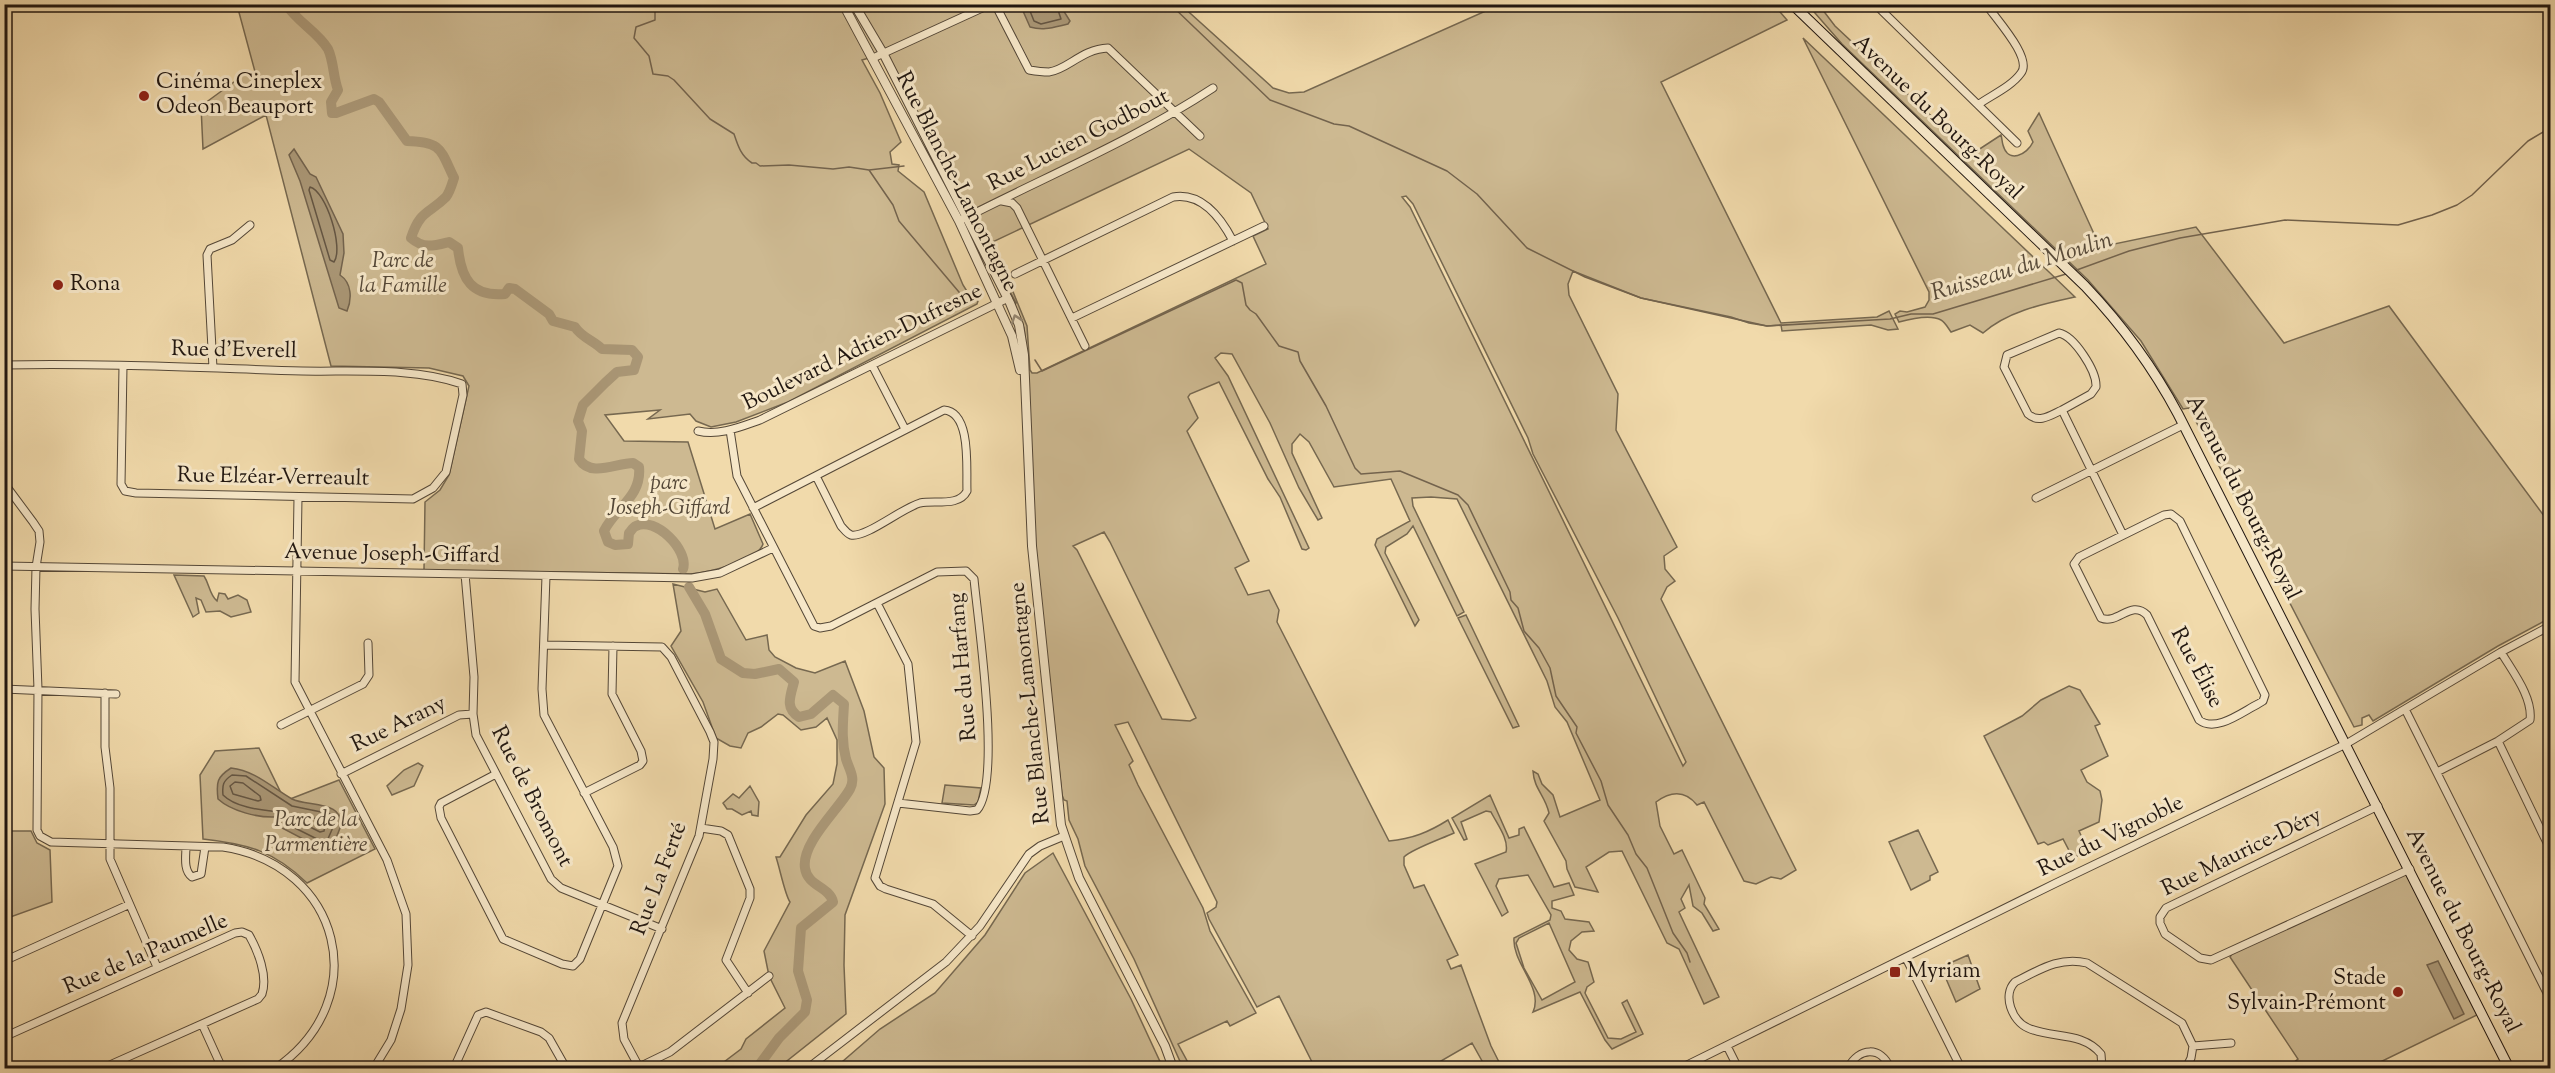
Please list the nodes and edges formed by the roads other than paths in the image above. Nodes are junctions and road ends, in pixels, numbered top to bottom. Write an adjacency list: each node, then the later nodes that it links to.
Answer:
1 (843, 4): 11 (street, Rue Blanche-Lamontagne)
2 (854, 4): 10 (street, Rue Blanche-Lamontagne)
3 (990, 4): 10 (street)
4 (995, 4): 14 (street)
5 (1792, 4): 9 (main road, Avenue du Bourg-Royal)
6 (1801, 4): 9 (main road, Avenue du Bourg-Royal)
7 (1875, 4): 13 (street)
8 (1986, 4): 13 (street)
9 (1820, 33): 35 (main road, Avenue du Bourg-Royal)
10 (883, 53): 11 (street); 18 (street, Rue Blanche-Lamontagne)
11 (873, 58): 18 (street, Rue Blanche-Lamontagne)
12 (1213, 88): 14 (street, Rue Lucien Godbout)
13 (1978, 104): 16 (street)
14 (1174, 113): 15 (street); 17 (street, Rue Lucien Godbout)
15 (1200, 136)
16 (2017, 143)
17 (1002, 201): 18 (street, Rue Lucien Godbout); 22 (street)
18 (963, 219): 24 (street, Rue Blanche-Lamontagne); 25 (street, Rue Blanche-Lamontagne)
19 (250, 225): 31 (street)
20 (1264, 226): 21 (street)
21 (1233, 241): 22 (street); 26 (street)
22 (1042, 261): 23 (street); 26 (street)
23 (1015, 274)
24 (1008, 298): 25 (street, Boulevard Adrien-Dufresne); 32 (street, Rue Blanche-Lamontagne, one-way to 24)
25 (998, 303): 28 (street, Boulevard Adrien-Dufresne); 32 (street, Rue Blanche-Lamontagne)
26 (1072, 318): 27 (street)
27 (1085, 346)
28 (872, 364): 36 (street); 37 (street, Boulevard Adrien-Dufresne)
29 (4, 365): 30 (street, Rue d'Everell)
30 (123, 366): 31 (street, Rue d'Everell); 42 (street, Rue Elzéar-Verreault)
31 (213, 368): 33 (street, Rue d'Everell)
32 (1023, 382): 75 (street, Rue Blanche-Lamontagne)
33 (462, 384): 42 (street, Rue Elzéar-Verreault)
34 (2062, 410): 34 (street); 39 (street)
35 (2183, 425): 39 (street); 67 (main road, Avenue du Bourg-Royal)
36 (905, 429): 40 (street); 40 (street)
37 (730, 430): 38 (street, Boulevard Adrien-Dufresne); 44 (street, Rue du Harfang)
38 (698, 431)
39 (2091, 471): 43 (street); 45 (street)
40 (816, 476): 44 (street)
41 (4, 483): 48 (street)
42 (298, 498): 49 (street)
43 (2036, 498)
44 (753, 508): 46 (street, Rue du Harfang)
45 (2123, 535): 45 (street, Rue Élise)
46 (772, 548): 51 (street, Avenue Joseph-Giffard); 52 (street, Rue du Harfang)
47 (4, 566): 48 (street, Avenue Joseph-Giffard)
48 (36, 567): 49 (street, Avenue Joseph-Giffard); 59 (street)
49 (297, 572): 50 (street, Avenue Joseph-Giffard); 62 (street)
50 (465, 574): 51 (street, Avenue Joseph-Giffard); 64 (street, Rue de Bromont)
51 (546, 576): 55 (street)
52 (877, 603): 72 (street); 72 (street, Rue du Harfang)
53 (2550, 626): 57 (street, Rue du Vignoble)
54 (368, 643): 62 (street)
55 (544, 645): 56 (street, Rue La Ferté); 71 (street)
56 (613, 646): 71 (street); 74 (street, Rue La Ferté)
57 (2501, 652): 63 (street, Rue du Vignoble); 66 (street)
58 (4, 689): 59 (street)
59 (38, 689): 60 (street); 76 (street)
60 (105, 693): 61 (street); 76 (street)
61 (116, 694)
62 (309, 711): 65 (street); 69 (street)
63 (2406, 711): 67 (street, Rue du Vignoble); 68 (street)
64 (473, 714): 69 (street, Rue Arany); 70 (street, Rue de Bromont)
65 (281, 725)
66 (2498, 741): 68 (street); 79 (street)
67 (2346, 744): 73 (main road, Avenue du Bourg-Royal); 85 (street, Rue du Vignoble)
68 (2437, 772): 90 (street)
69 (340, 774): 99 (street)
70 (496, 774): 82 (street, Rue de Bromont); 82 (street)
71 (584, 793): 82 (street)
72 (898, 803): 84 (street)
73 (2378, 806): 80 (main road, Avenue du Bourg-Royal); 80 (street, Rue Maurice-Déry)
74 (701, 828): 83 (street, Rue La Ferté); 89 (street)
75 (1064, 836): 84 (street); 104 (street, Rue Blanche-Lamontagne)
76 (109, 844): 77 (street); 81 (street)
77 (186, 846): 78 (street); 78 (street)
78 (205, 847): 98 (street)
79 (2550, 849)
80 (2410, 869): 112 (main road, Avenue du Bourg-Royal)
81 (128, 904): 86 (street); 87 (street)
82 (602, 905): 83 (street, Rue de Bromont)
83 (662, 929): 102 (street, Rue La Ferté)
84 (972, 936): 103 (street)
85 (1906, 958): 94 (street, Rue du Vignoble); 109 (street)
86 (4, 961)
87 (157, 967): 91 (street, Rue de la Paumelle); 92 (street, Rue de la Paumelle)
88 (769, 976): 89 (street)
89 (748, 993): 102 (street)
90 (2550, 999)
91 (202, 1024): 96 (street); 97 (street)
92 (4, 1037)
93 (2231, 1043): 95 (street)
94 (1727, 1046): 105 (street, Rue du Vignoble); 106 (street)
95 (2193, 1046): 110 (street); 111 (street)
96 (103, 1068)
97 (222, 1068)
98 (276, 1068)
99 (374, 1068)
100 (454, 1068): 101 (street)
101 (566, 1068)
102 (638, 1068)
103 (808, 1068)
104 (1173, 1068)
105 (1680, 1068)
106 (1738, 1068)
107 (1848, 1068): 108 (street)
108 (1890, 1068)
109 (1961, 1068)
110 (2102, 1068)
111 (2186, 1068)
112 (2509, 1068)

